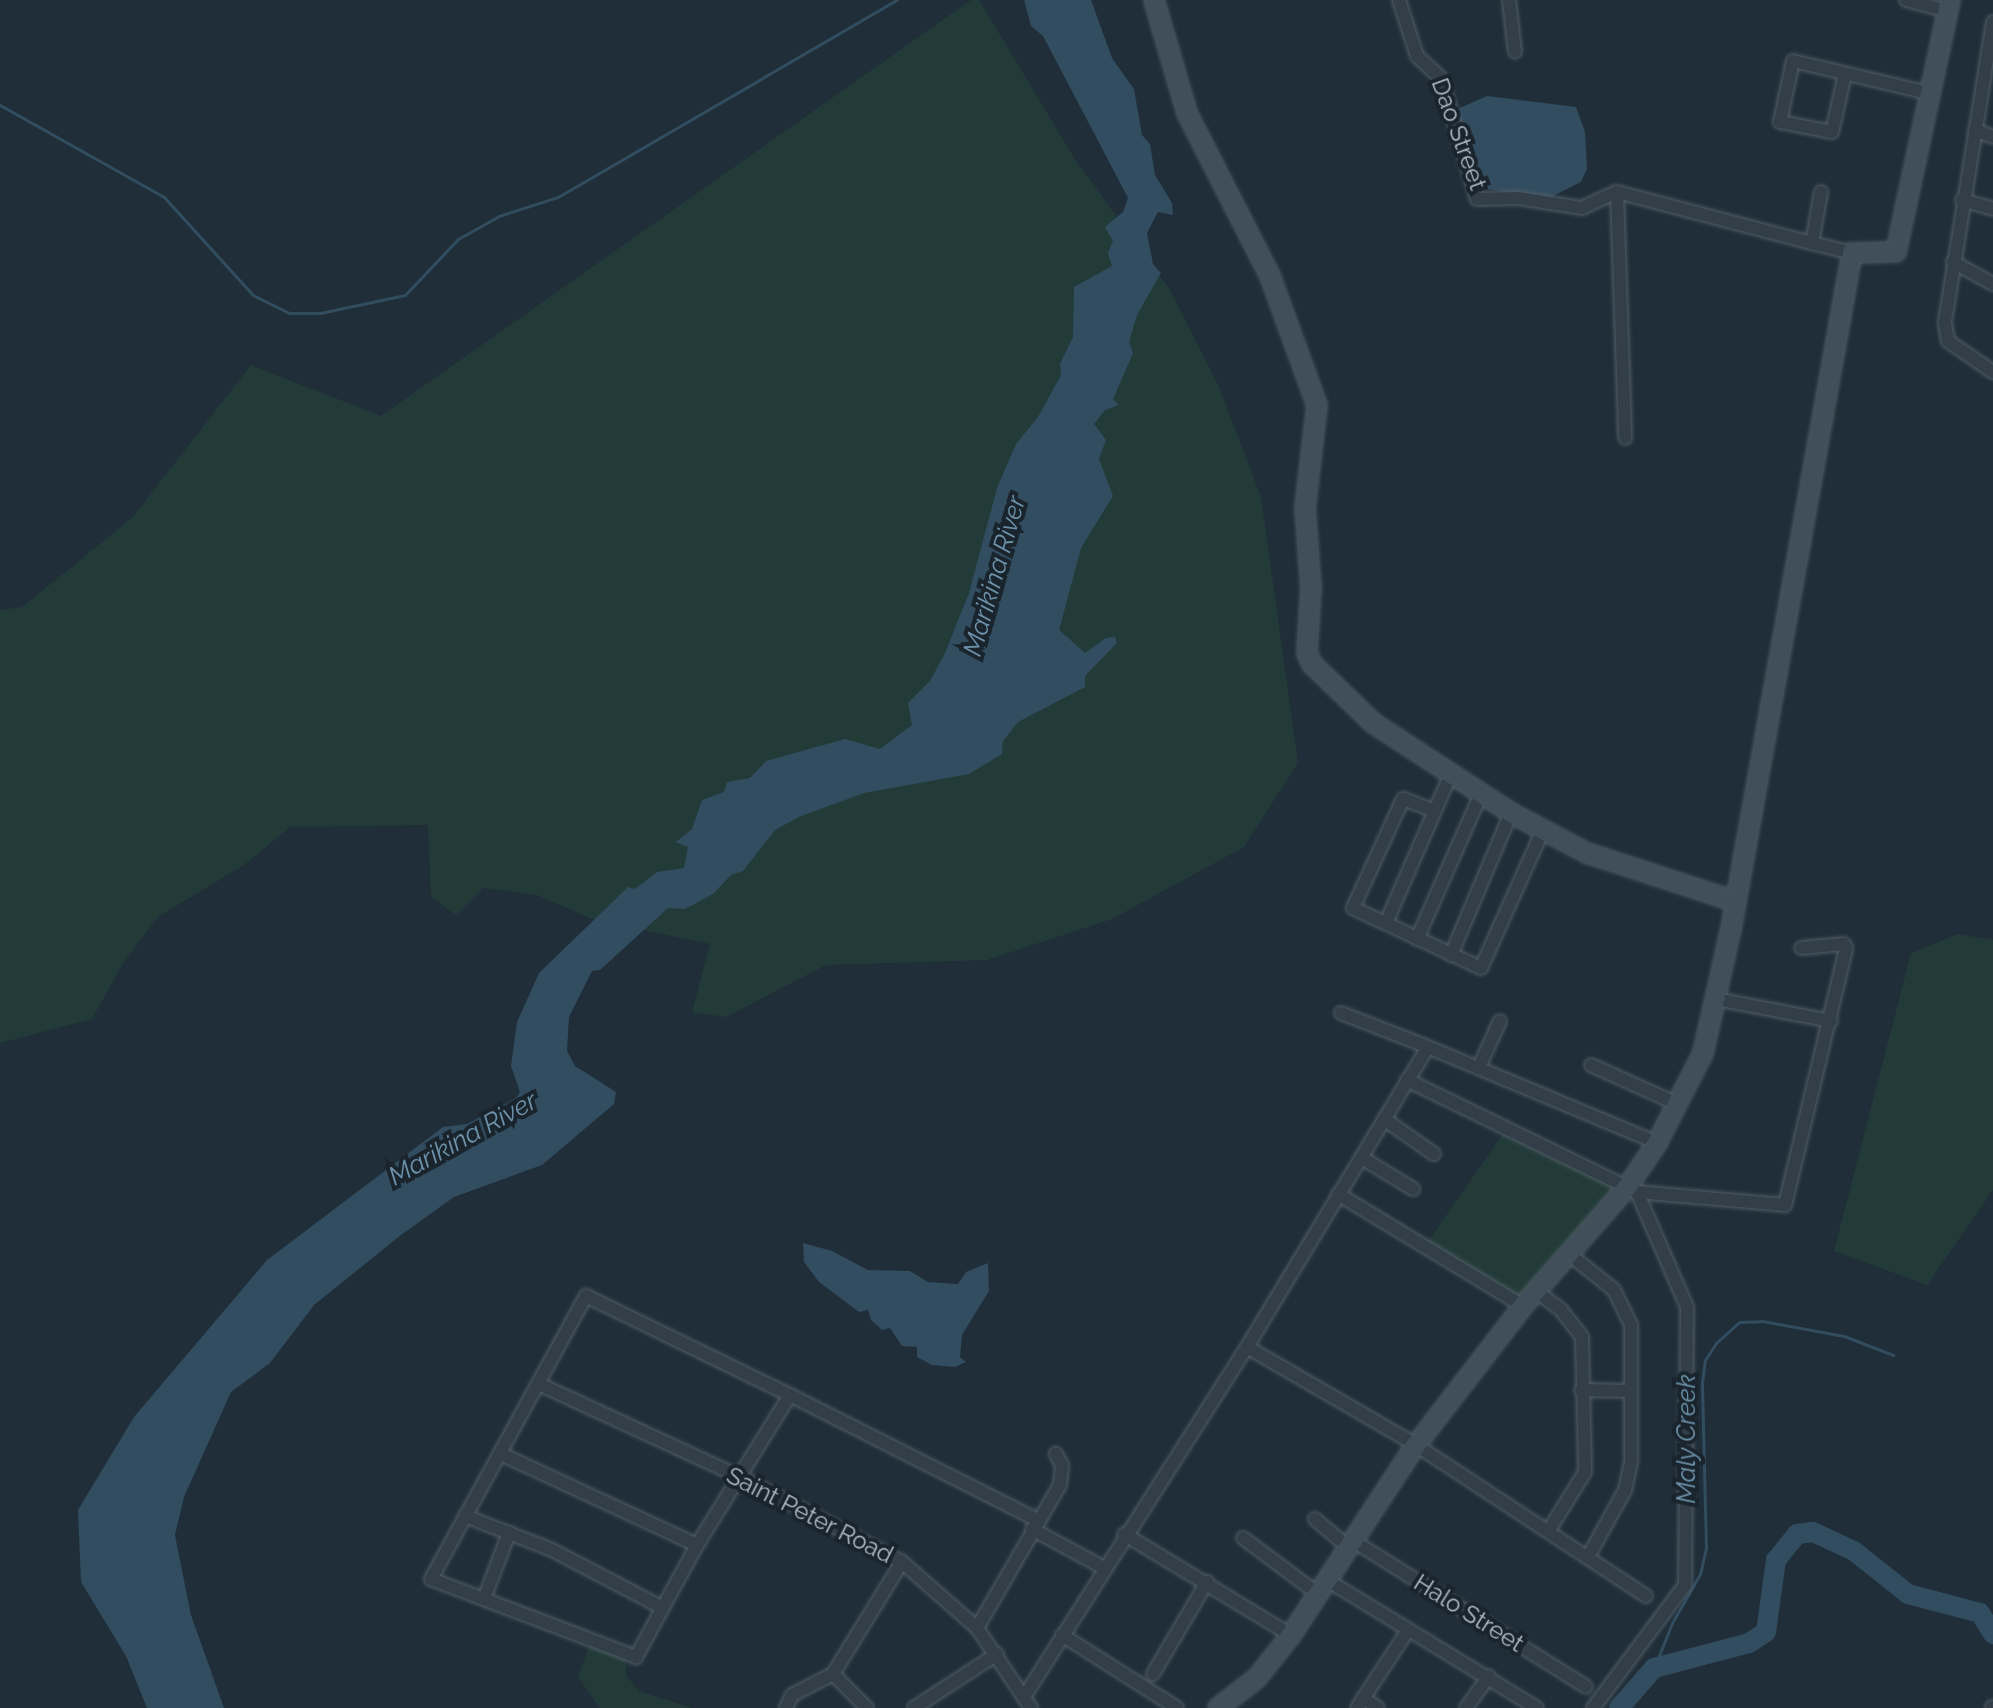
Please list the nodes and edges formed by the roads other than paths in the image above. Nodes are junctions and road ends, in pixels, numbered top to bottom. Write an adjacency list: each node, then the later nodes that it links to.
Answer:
1 (1154, 0): 22 (street)
2 (1399, 0): 13 (street, Dao Street)
3 (1509, 0): 7 (street)
4 (1906, 0): 5 (street)
5 (1949, 6): 9 (street)
6 (1993, 22): 10 (street)
7 (1515, 52)
8 (1845, 74): 8 (street); 9 (street)
9 (1933, 94): 17 (street)
10 (1975, 130): 11 (street); 14 (street)
11 (1993, 137)
12 (1821, 192): 16 (street)
13 (1612, 193): 16 (street); 21 (street)
14 (1962, 200): 15 (street); 18 (street)
15 (1993, 209)
16 (1812, 243): 17 (street)
17 (1852, 253): 27 (street)
18 (1953, 262): 19 (street); 20 (street)
19 (1993, 284)
20 (1993, 372)
21 (1625, 438)
22 (1450, 776): 23 (street); 24 (street)
23 (1480, 796): 25 (street); 29 (street)
24 (1435, 811): 28 (street); 28 (street)
25 (1511, 813): 26 (street); 31 (street)
26 (1543, 830): 27 (street); 31 (street)
27 (1734, 901): 32 (street)
28 (1386, 923): 29 (street)
29 (1417, 939): 31 (street)
30 (1801, 948): 35 (street)
31 (1451, 955)
32 (1716, 999): 35 (street); 40 (street)
33 (1341, 1013): 36 (street)
34 (1500, 1021): 37 (street)
35 (1831, 1021): 46 (street)
36 (1428, 1047): 37 (street); 39 (street)
37 (1480, 1065): 42 (street)
38 (1591, 1065): 40 (street)
39 (1407, 1080): 41 (street); 46 (street)
40 (1677, 1104): 42 (street)
41 (1384, 1119): 43 (street); 44 (street)
42 (1657, 1143): 46 (street)
43 (1434, 1154)
44 (1362, 1158): 45 (street); 47 (street)
45 (1413, 1189)
46 (1633, 1189): 48 (street); 96 (street)
47 (1338, 1194): 50 (street); 51 (street)
48 (1568, 1253): 49 (street); 54 (street)
49 (1536, 1291): 50 (street); 53 (street)
50 (1523, 1306): 56 (street)
51 (1247, 1347): 56 (street); 65 (street)
52 (541, 1385): 55 (street); 57 (street); 59 (street, Saint Peter Road)
53 (1581, 1390): 54 (street); 63 (street)
54 (1629, 1391): 69 (street)
55 (790, 1395): 59 (street); 62 (street)
56 (1416, 1445): 63 (street); 67 (street)
57 (501, 1454): 60 (street); 68 (street)
58 (1056, 1454): 62 (street)
59 (740, 1477): 68 (street); 70 (street, Saint Peter Road)
60 (465, 1516): 64 (street); 75 (street)
61 (1315, 1519): 67 (street, Halo Street)
62 (1035, 1525): 71 (street); 77 (street)
63 (1549, 1530): 69 (street)
64 (509, 1533): 75 (street); 76 (street)
65 (1124, 1534): 71 (street); 72 (street)
66 (1243, 1538): 73 (street)
67 (1350, 1543): 73 (street); 85 (street, Halo Street)
68 (697, 1545): 76 (street)
69 (1588, 1557): 74 (street)
70 (902, 1562): 77 (street, Saint Peter Road); 82 (street)
71 (1104, 1568): 79 (street)
72 (1207, 1582): 80 (street); 83 (street)
73 (1322, 1587): 78 (street); 80 (street)
74 (1646, 1596)
75 (484, 1599): 76 (street)
76 (663, 1608)
77 (977, 1628): 81 (street, Saint Peter Road)
78 (1408, 1630): 84 (street); 87 (street)
79 (1062, 1635): 86 (street); 91 (street)
80 (1291, 1635): 92 (street)
81 (997, 1654): 86 (street, Saint Peter Road); 90 (street)
82 (833, 1674): 88 (street); 89 (street)
83 (1153, 1674)
84 (1489, 1676): 94 (street); 95 (street)
85 (1586, 1687)
86 (1027, 1703)
87 (1360, 1703): 93 (street)
88 (786, 1708)
89 (867, 1708)
90 (914, 1708)
91 (1177, 1708)
92 (1218, 1708)
93 (1378, 1708)
94 (1467, 1708)
95 (1537, 1708)
96 (1593, 1708)

